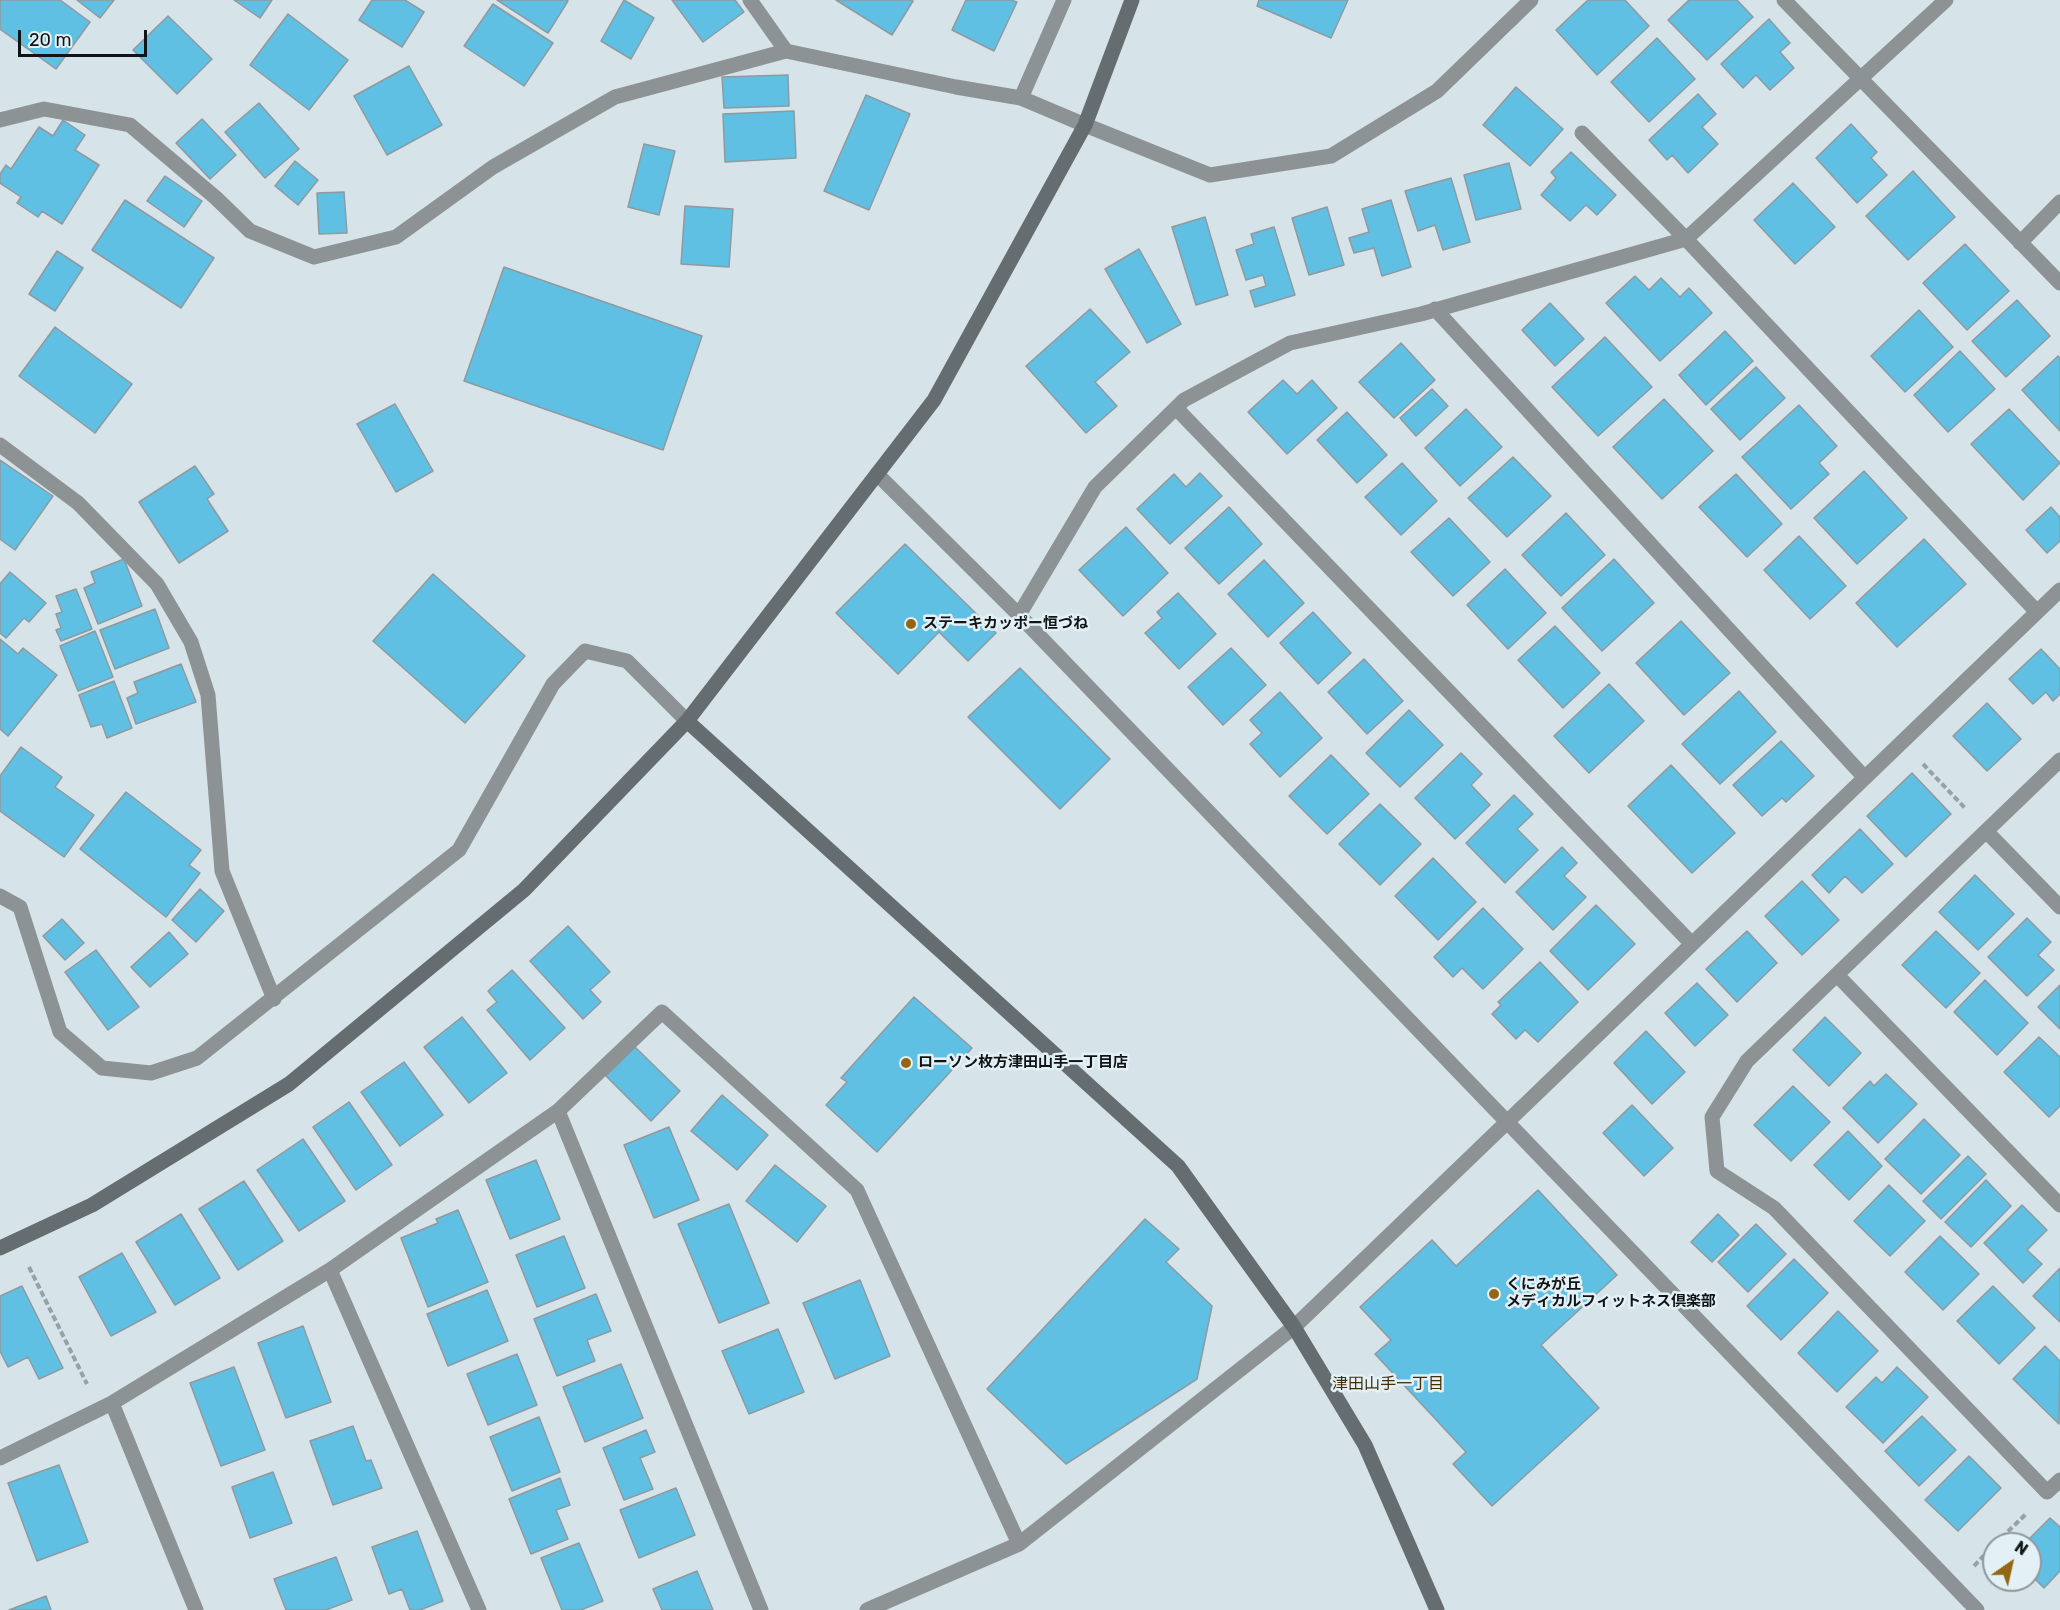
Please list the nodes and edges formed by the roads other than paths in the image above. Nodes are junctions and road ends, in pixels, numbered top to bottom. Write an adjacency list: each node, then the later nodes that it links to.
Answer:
1 (750, 0): 7 (street)
2 (1064, 0): 9 (street)
3 (1132, 0): 11 (street)
4 (1531, 0): 11 (street)
5 (1784, 0): 8 (street)
6 (1946, 0): 8 (street)
7 (786, 51): 9 (street); 10 (street)
8 (1861, 78): 14 (street); 15 (street)
9 (1021, 98): 11 (street)
10 (0, 120)
11 (1085, 125): 20 (street)
12 (1582, 134): 14 (street)
13 (2060, 202): 15 (street)
14 (1686, 239): 17 (street); 22 (street)
15 (2020, 243): 16 (street)
16 (2060, 284)
17 (1435, 309): 18 (street); 26 (street)
18 (1176, 408): 23 (street); 30 (street)
19 (0, 445): 32 (street)
20 (877, 474): 23 (street); 24 (street)
21 (2060, 590): 22 (street)
22 (2037, 612): 26 (street)
23 (1019, 615): 34 (street)
24 (687, 721): 32 (street); 36 (street); 38 (street)
25 (2060, 760): 27 (street)
26 (1865, 778): 30 (street)
27 (1986, 831): 29 (street); 31 (street)
28 (0, 896): 32 (street)
29 (2060, 907)
30 (1692, 944): 34 (street)
31 (1837, 975): 35 (street); 41 (street)
32 (274, 999)
33 (558, 1111): 37 (street); 42 (street); 45 (street)
34 (1507, 1122): 38 (street); 48 (street)
35 (2060, 1205)
36 (0, 1248)
37 (330, 1270): 39 (street); 44 (street)
38 (1294, 1327): 42 (street); 47 (street)
39 (106, 1406): 40 (street); 43 (street)
40 (0, 1458)
41 (2060, 1480)
42 (1019, 1544): 46 (street)
43 (196, 1610)
44 (479, 1610)
45 (761, 1610)
46 (867, 1610)
47 (1437, 1610)
48 (1977, 1610)

